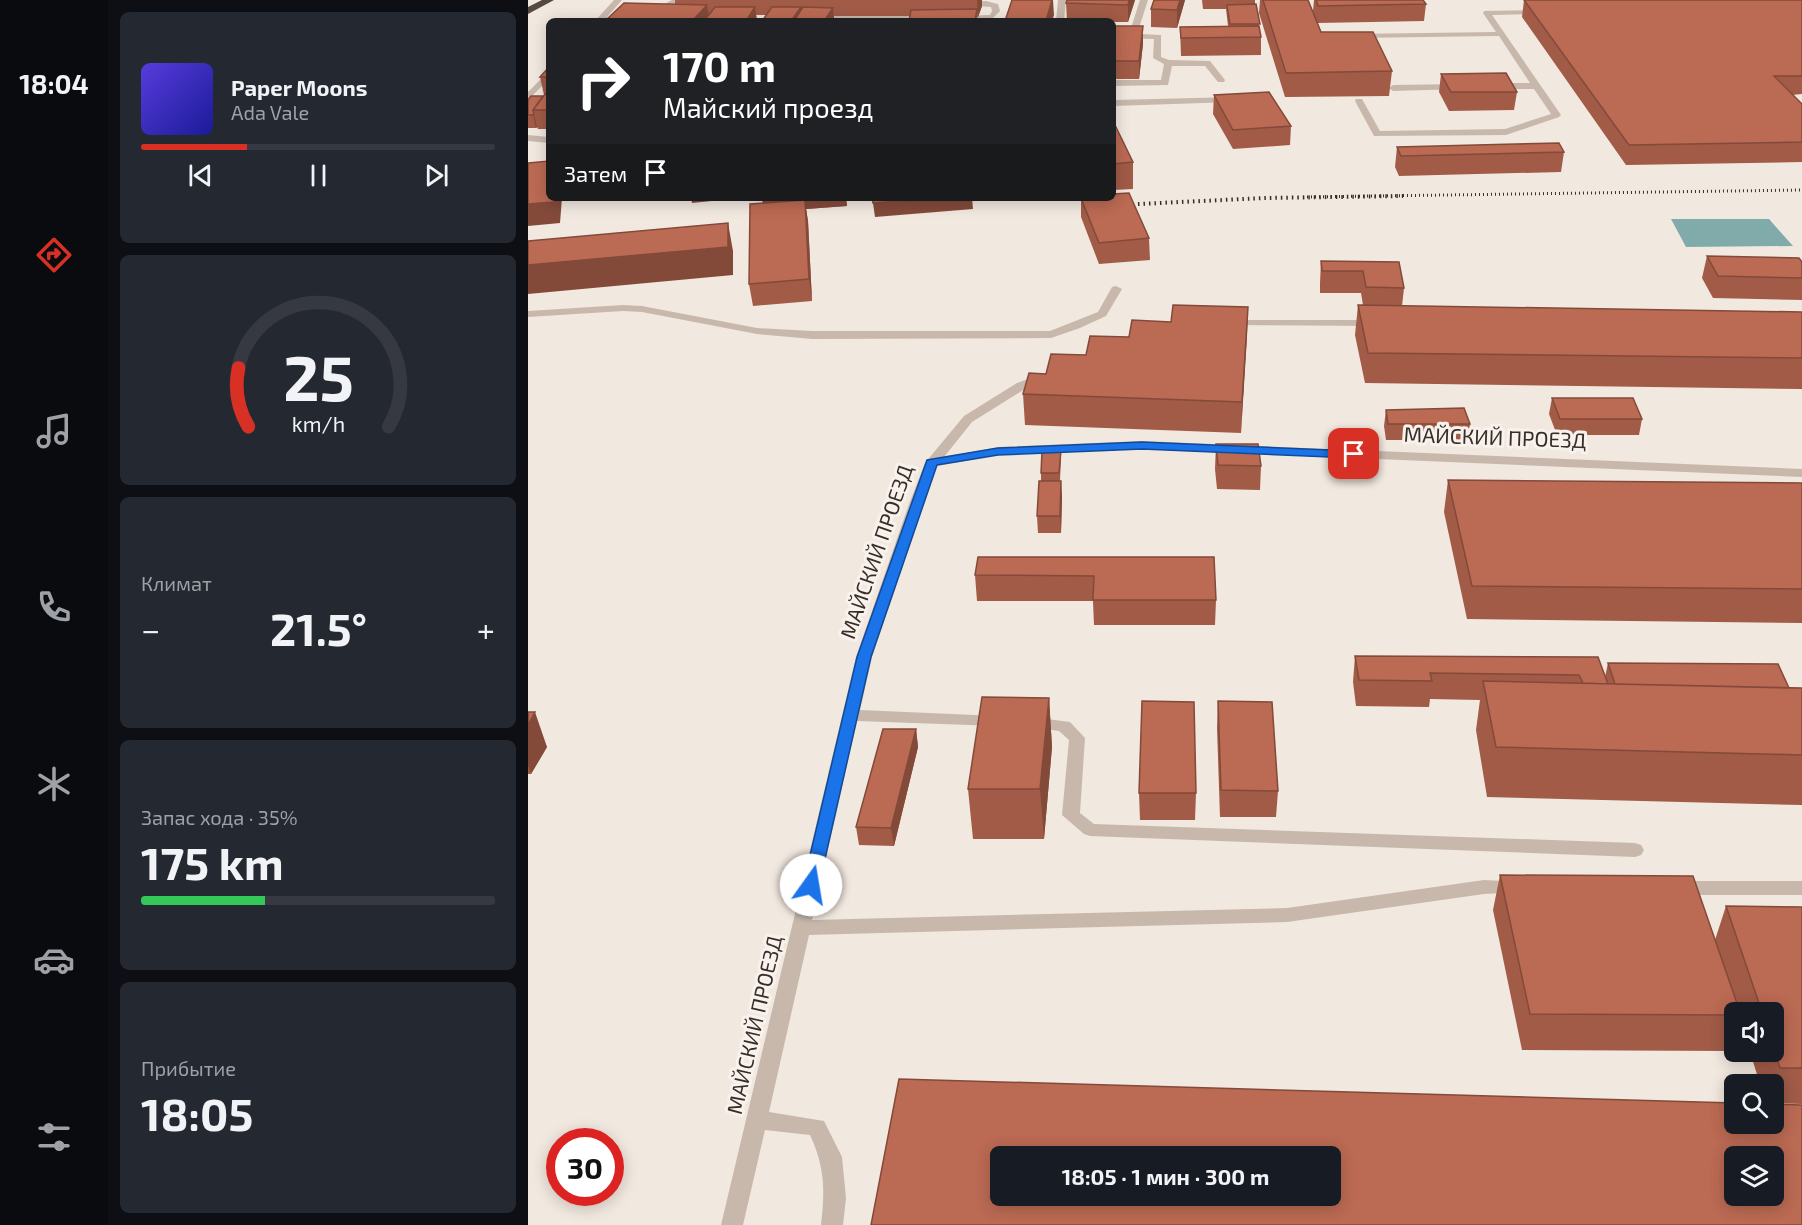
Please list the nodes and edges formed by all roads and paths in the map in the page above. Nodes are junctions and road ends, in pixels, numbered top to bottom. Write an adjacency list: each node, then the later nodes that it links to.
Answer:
1 (541, 0): 8 (highway)
2 (549, 0): 9 (highway)
3 (618, 0): 13 (street)
4 (679, 0): 11 (street)
5 (1062, 0): 17 (street)
6 (1144, 0): 20 (street)
7 (951, 2): 16 (street)
8 (528, 7)
9 (528, 11)
10 (1545, 12): 18 (street)
11 (638, 16): 13 (street); 14 (street)
12 (808, 17): 15 (street)
13 (602, 18)
14 (653, 18)
15 (935, 18)
16 (986, 18)
17 (1060, 18)
18 (1502, 34): 21 (street); 26 (street)
19 (1116, 36): 20 (street)
20 (1138, 36): 22 (street)
21 (1339, 36)
22 (1168, 63): 24 (street); 25 (street)
23 (546, 77): 30 (street)
24 (1221, 80)
25 (1116, 83)
26 (1536, 86): 28 (street); 34 (street)
27 (1476, 87): 29 (street)
28 (1488, 87)
29 (1393, 88)
30 (528, 97)
31 (1241, 99): 33 (street)
32 (1359, 101): 34 (street)
33 (1116, 103)
34 (1506, 132): 37 (street)
35 (528, 138): 36 (street)
36 (546, 140)
37 (1490, 143)
38 (1116, 289): 39 (street)
39 (528, 314)
40 (1218, 324): 41 (street)
41 (1395, 324)
42 (1060, 371): 43 (street)
43 (932, 463): 44 (street, МАЙСКИЙ ПРОЕЗД); 45 (street, МАЙСКИЙ ПРОЕЗД)
44 (1802, 473)
45 (851, 715): 46 (street); 50 (street, МАЙСКИЙ ПРОЕЗД)
46 (1635, 850)
47 (1531, 887): 50 (street)
48 (1661, 888): 49 (street)
49 (1802, 888)
50 (801, 928): 51 (street, МАЙСКИЙ ПРОЕЗД)
51 (756, 1120): 52 (street, МАЙСКИЙ ПРОЕЗД); 53 (street)
52 (732, 1225)
53 (832, 1225)

